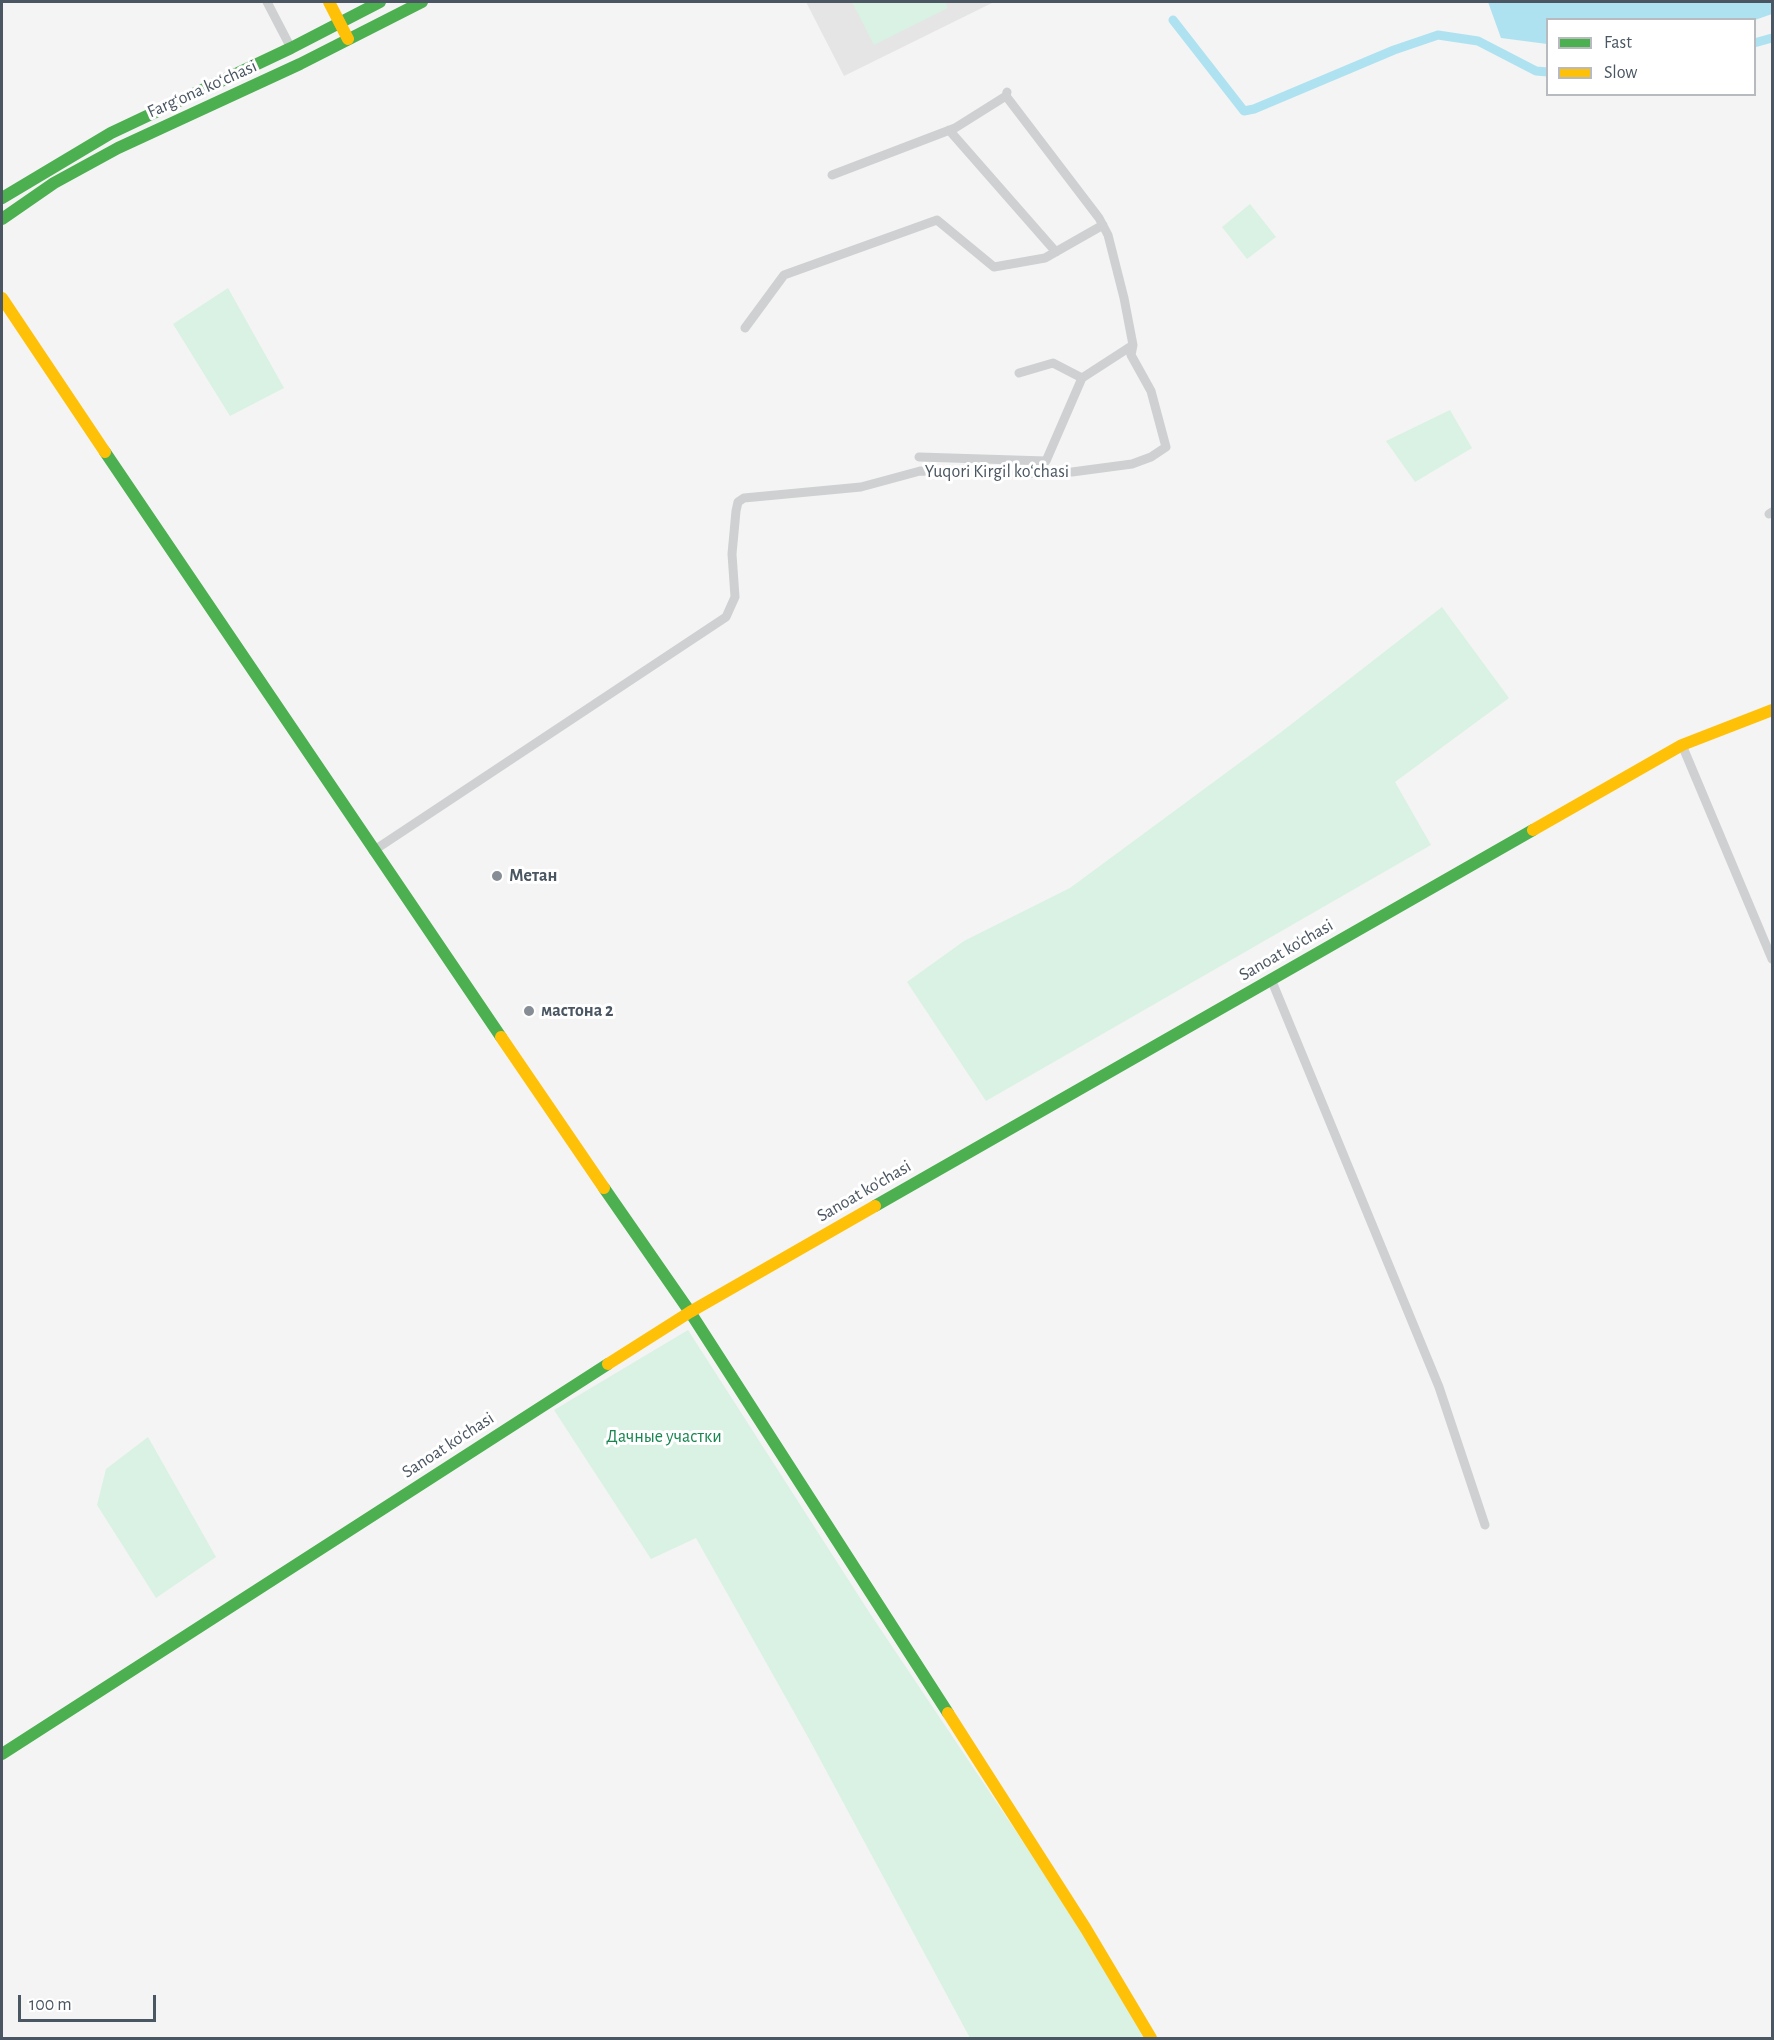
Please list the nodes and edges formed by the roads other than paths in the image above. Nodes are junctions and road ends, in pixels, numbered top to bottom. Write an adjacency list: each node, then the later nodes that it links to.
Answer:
1 (267, 2): 7 (street)
2 (330, 2): 5 (main road)
3 (380, 2): 5 (main road, Fargʻona koʻchasi)
4 (422, 2): 6 (main road, Fargʻona koʻchasi)
5 (340, 23): 6 (main road); 7 (main road, Fargʻona koʻchasi)
6 (348, 39): 11 (main road, Fargʻona koʻchasi)
7 (291, 48): 10 (main road, Fargʻona koʻchasi)
8 (949, 130): 9 (street); 12 (street, Yuqori Kirgil koʻchasi); 13 (street)
9 (832, 175)
10 (2, 198)
11 (2, 219)
12 (1103, 225): 13 (street); 16 (street, Yuqori Kirgil koʻchasi)
13 (1056, 252): 15 (street)
14 (2, 298): 22 (main road)
15 (745, 328)
16 (1133, 345): 18 (street); 22 (street, Yuqori Kirgil koʻchasi)
17 (1019, 373): 18 (street)
18 (1082, 378): 19 (street)
19 (919, 457)
20 (1773, 710): 21 (main road, Sanoat ko'chasi)
21 (1682, 744): 23 (street); 24 (main road, Sanoat ko'chasi)
22 (373, 851): 25 (main road)
23 (1773, 959)
24 (1271, 979): 25 (main road, Sanoat ko'chasi); 26 (street)
25 (690, 1312): 27 (main road, Sanoat ko'chasi); 28 (main road)
26 (1485, 1525)
27 (2, 1754)
28 (1151, 2038)

